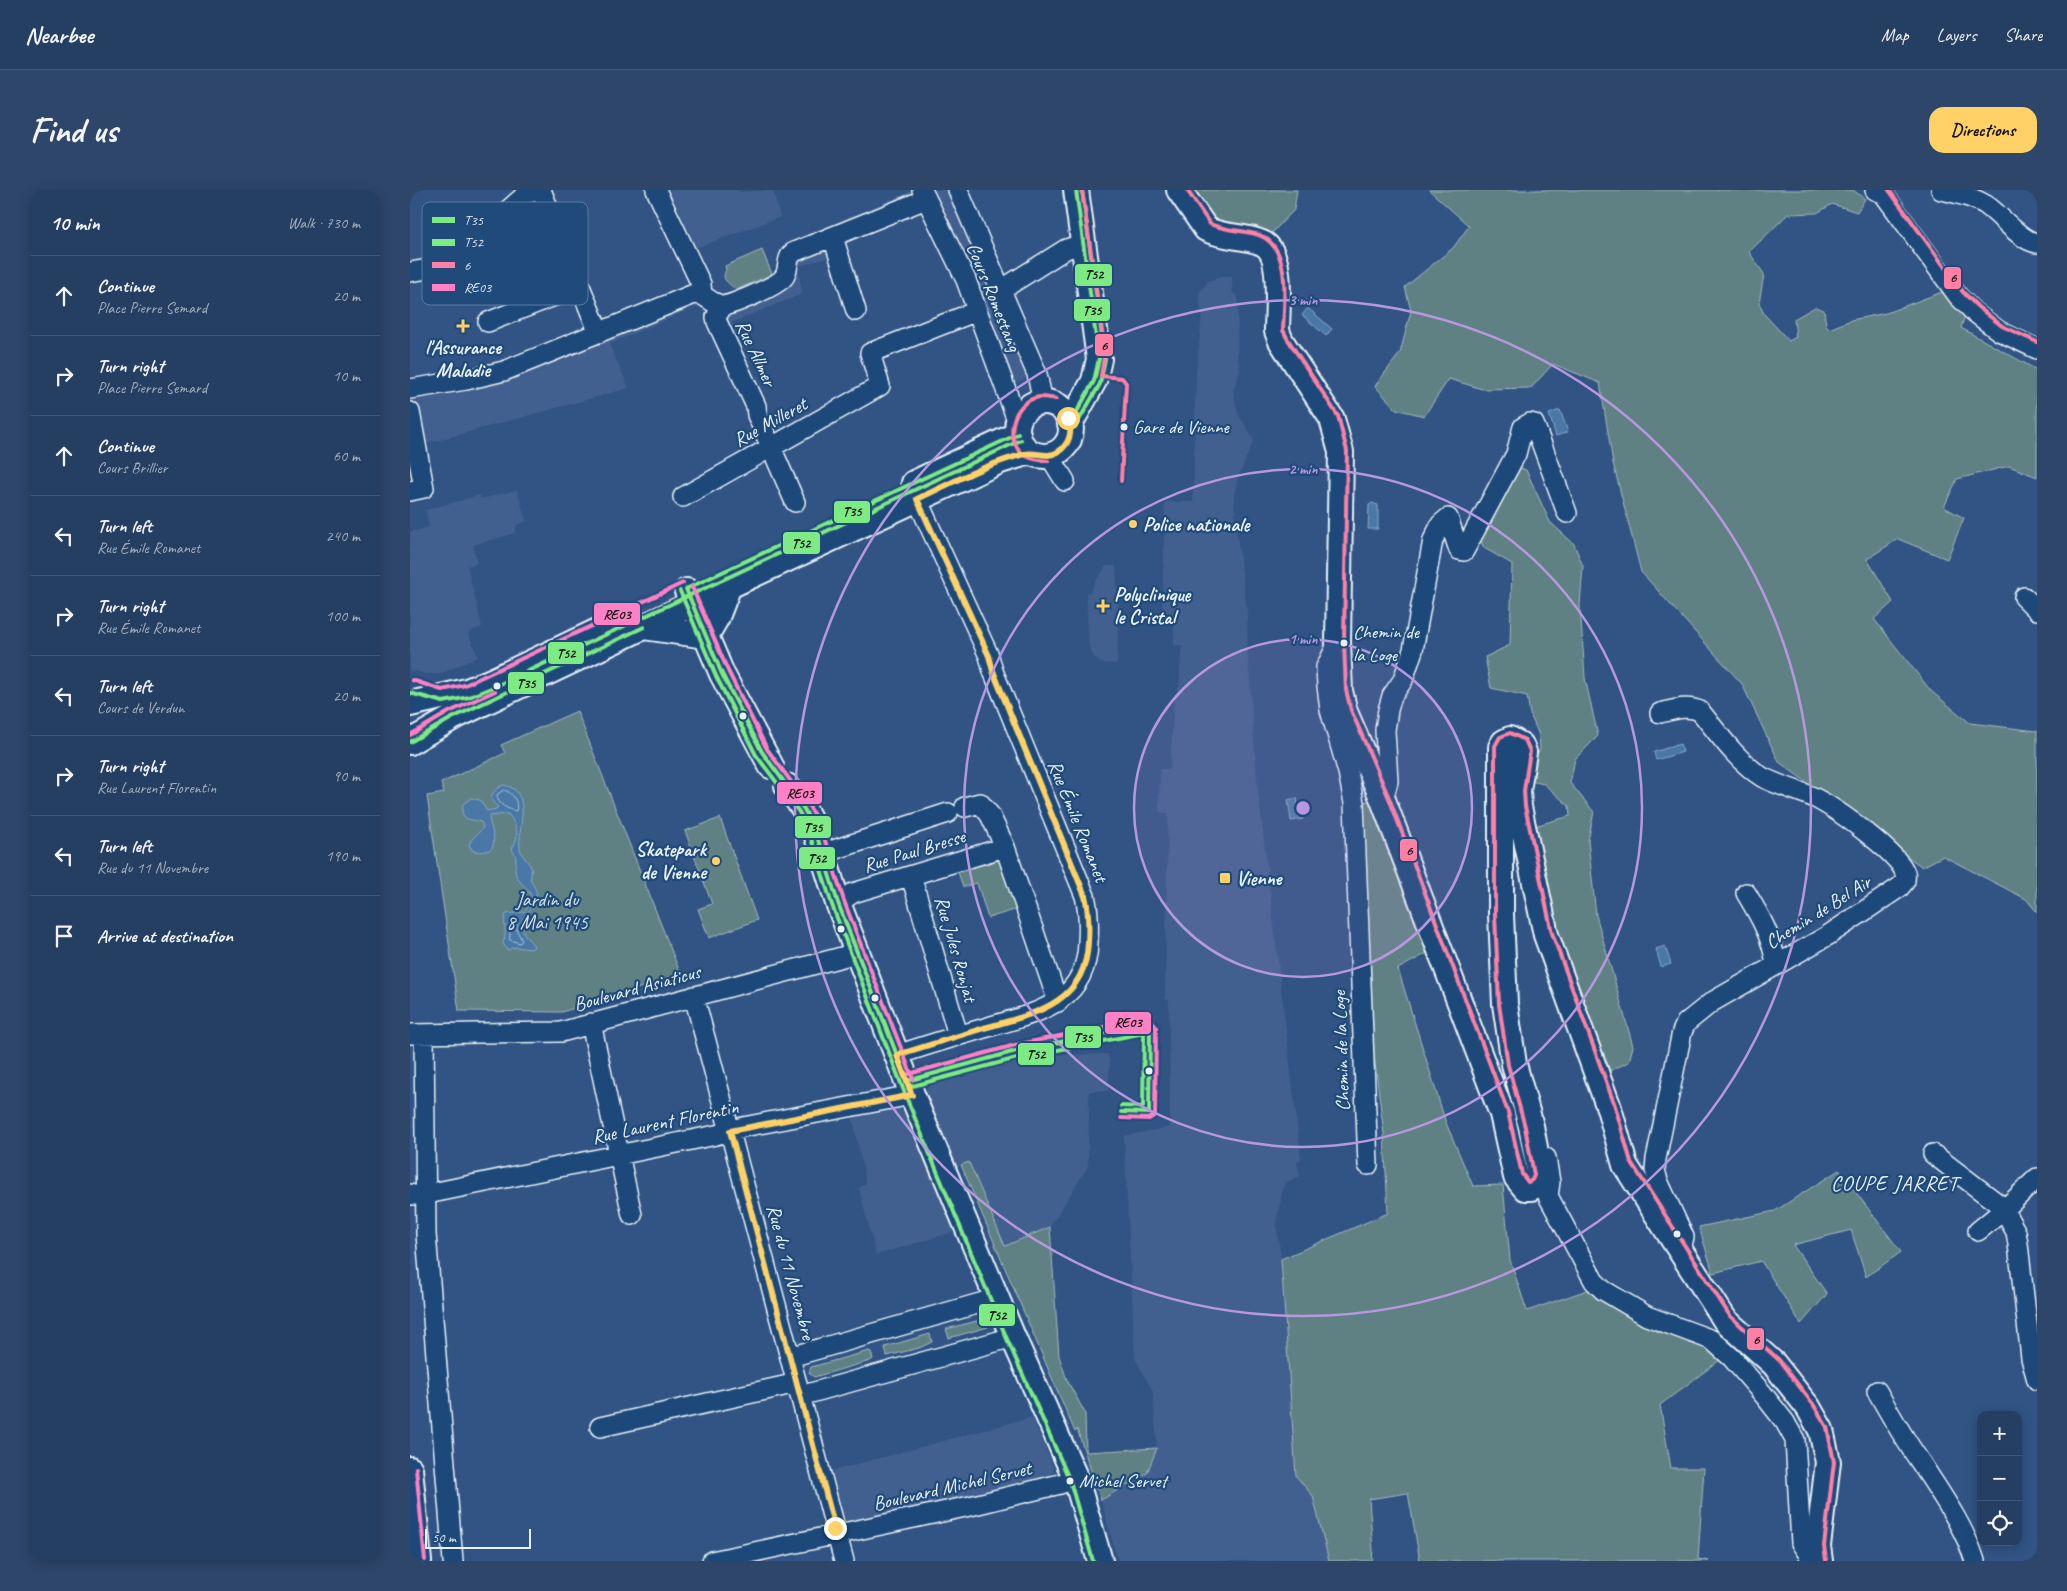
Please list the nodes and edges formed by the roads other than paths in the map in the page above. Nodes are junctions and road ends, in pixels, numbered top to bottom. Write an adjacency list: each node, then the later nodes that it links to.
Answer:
1 (531, 190): 10 (street)
2 (541, 190): 11 (street)
3 (656, 190): 16 (street)
4 (958, 190): 15 (street, Cours Romestang)
5 (1076, 190): 14 (main road)
6 (1179, 190): 42 (main road)
7 (1941, 190): 13 (street)
8 (1882, 191): 24 (street)
9 (924, 194): 12 (street); 21 (street, Cours Romestang)
10 (517, 202)
11 (546, 202)
12 (833, 236): 19 (street); 20 (street)
13 (2037, 243)
14 (1084, 244): 15 (street); 25 (main road)
15 (1001, 290): 27 (street, Cours Romestang)
16 (702, 294): 19 (street); 23 (street)
17 (531, 305): 22 (street)
18 (588, 305): 23 (street)
19 (723, 306): 31 (street, Rue Allmer)
20 (856, 311)
21 (977, 311): 30 (street, Cours Romestang); 31 (street, Rue Milleret)
22 (488, 322)
23 (599, 333): 26 (street)
24 (2037, 349)
25 (1097, 369): 27 (main road); 29 (main road)
26 (410, 389)
27 (1049, 404): 29 (main road); 30 (main road)
28 (410, 412): 33 (street)
29 (1070, 424): 30 (main road)
30 (1029, 441): 32 (street, Cours Romestang); 35 (main road); 38 (main road)
31 (771, 447): 34 (street, Rue Milleret); 36 (street, Rue Allmer)
32 (1065, 481)
33 (417, 490)
34 (683, 497)
35 (917, 499): 38 (main road); 59 (street, Rue Émile Romanet)
36 (795, 502)
37 (1567, 513): 50 (street)
38 (733, 579): 39 (main road); 41 (main road)
39 (682, 598): 40 (main road); 41 (main road); 44 (main road)
40 (644, 627): 41 (main road); 47 (main road)
41 (706, 636): 48 (main road)
42 (1338, 642): 50 (main road); 69 (street, Chemin de la Loge)
43 (410, 686): 44 (main road)
44 (442, 696): 45 (main road)
45 (410, 704)
46 (1660, 713): 57 (street, Chemin de Bel Air)
47 (410, 742)
48 (771, 766)
49 (787, 786): 52 (main road)
50 (1383, 800): 65 (main road)
51 (1005, 847): 52 (street); 53 (street, Rue Paul Bresse); 59 (street)
52 (824, 853): 55 (main road)
53 (911, 876): 55 (street, Rue Paul Bresse); 62 (street, Rue Jules Ronjat)
54 (1746, 893): 57 (street)
55 (838, 903): 56 (main road)
56 (857, 952): 58 (street, Boulevard Asiaticus); 63 (main road)
57 (1776, 965): 75 (street, Chemin de Bel Air)
58 (694, 996): 60 (street, Boulevard Asiaticus); 66 (street, Rue du 11 Novembre)
59 (1058, 1002): 62 (street, Rue Émile Romanet)
60 (591, 1023): 61 (street, Boulevard Asiaticus); 68 (street)
61 (417, 1035): 71 (street)
62 (958, 1035): 63 (street, Rue Émile Romanet)
63 (897, 1055): 64 (main road)
64 (912, 1095): 66 (street, Rue Laurent Florentin); 76 (main road)
65 (1531, 1126): 75 (main road); 92 (street)
66 (730, 1131): 68 (street, Rue Laurent Florentin); 78 (street, Rue du 11 Novembre)
67 (1933, 1154): 72 (street)
68 (620, 1155): 71 (street, Rue Laurent Florentin); 73 (street)
69 (1368, 1165)
70 (2034, 1185): 72 (street)
71 (418, 1194): 88 (street)
72 (2005, 1208): 74 (street); 79 (street)
73 (632, 1215)
74 (1978, 1231)
75 (1678, 1247): 93 (main road)
76 (998, 1298): 77 (main road); 78 (street)
77 (1013, 1337): 81 (street); 85 (main road)
78 (790, 1357): 81 (street, Rue du 11 Novembre)
79 (2034, 1357): 80 (street)
80 (2037, 1380)
81 (798, 1389): 83 (street); 86 (street, Rue du 11 Novembre)
82 (1877, 1391): 94 (street)
83 (600, 1427)
84 (410, 1469): 87 (main road)
85 (1076, 1479): 86 (street, Boulevard Michel Servet); 91 (main road)
86 (837, 1534): 89 (street, Boulevard Michel Servet); 90 (street, Rue du 11 Novembre)
87 (419, 1561)
88 (453, 1561)
89 (712, 1561)
90 (844, 1561)
91 (1100, 1561)
92 (1813, 1561)
93 (1820, 1561)
94 (1975, 1561)

